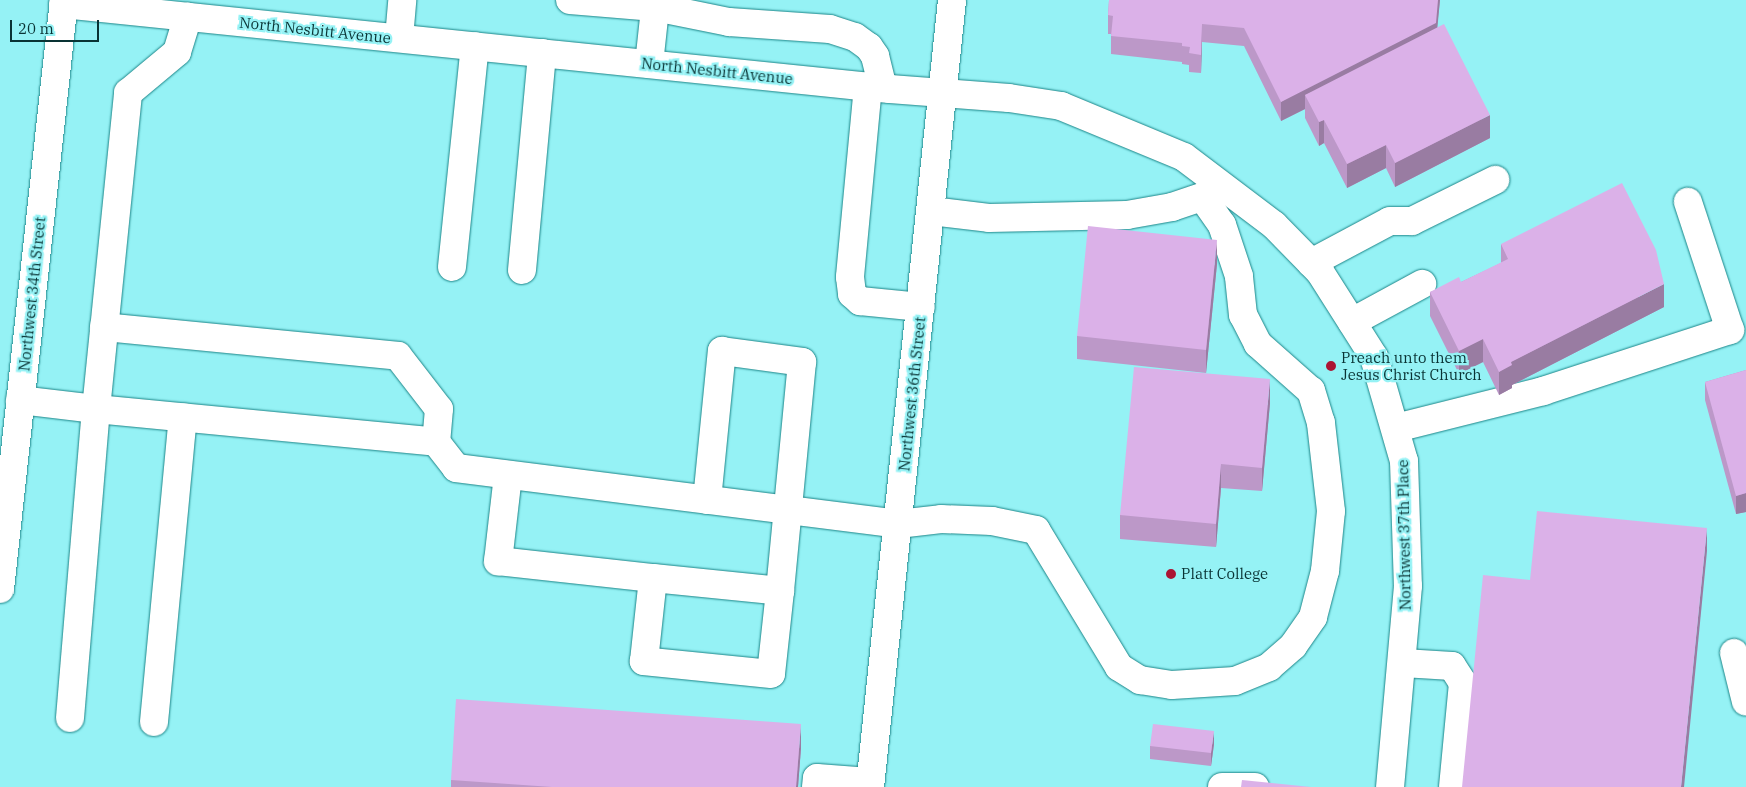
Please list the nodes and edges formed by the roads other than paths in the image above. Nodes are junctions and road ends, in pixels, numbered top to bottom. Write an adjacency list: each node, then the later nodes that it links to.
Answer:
1 (402, 0): 7 (street)
2 (570, 0): 5 (street)
3 (952, 0): 12 (street, Northwest 36th Street)
4 (64, 2): 6 (street, North Nesbitt Avenue); 24 (street, Northwest 34th Street)
5 (655, 4): 10 (street); 11 (street)
6 (188, 17): 7 (street, North Nesbitt Avenue); 23 (street)
7 (398, 38): 8 (street, North Nesbitt Avenue)
8 (475, 46): 9 (street, North Nesbitt Avenue); 17 (street)
9 (542, 53): 10 (street, North Nesbitt Avenue); 19 (street)
10 (649, 64): 11 (street, North Nesbitt Avenue)
11 (875, 87): 12 (street, North Nesbitt Avenue); 21 (street)
12 (943, 92): 14 (street, North Nesbitt Avenue); 16 (street, Northwest 36th Street)
13 (1495, 180): 18 (street)
14 (1214, 193): 16 (street); 18 (street, North Nesbitt Avenue); 32 (street)
15 (1688, 202): 27 (street)
16 (931, 211): 21 (street, Northwest 36th Street)
17 (452, 267)
18 (1316, 267): 22 (street, Northwest 37th Place)
19 (522, 270)
20 (1422, 284): 22 (street)
21 (920, 307): 32 (street, Northwest 36th Street)
22 (1352, 322): 27 (street, Northwest 37th Place)
23 (104, 328): 25 (street); 28 (street)
24 (20, 400): 25 (street); 34 (street, Northwest 34th Street)
25 (96, 409): 26 (street); 39 (street)
26 (183, 417): 28 (street); 40 (street)
27 (1396, 428): 37 (street, Northwest 37th Place)
28 (436, 442): 29 (street)
29 (508, 475): 30 (street); 33 (street)
30 (707, 500): 31 (street); 31 (street)
31 (788, 510): 32 (street); 35 (street)
32 (898, 524): 41 (street, Northwest 36th Street)
33 (653, 578): 35 (street); 35 (street)
34 (0, 589)
35 (780, 591)
36 (1734, 653): 38 (street)
37 (1403, 663): 45 (street, Northwest 37th Place); 46 (street)
38 (1746, 702)
39 (70, 718)
40 (154, 722)
41 (870, 784): 42 (street)
42 (816, 787)
43 (1222, 787): 44 (street)
44 (1255, 787)
45 (1390, 787)
46 (1453, 787)

